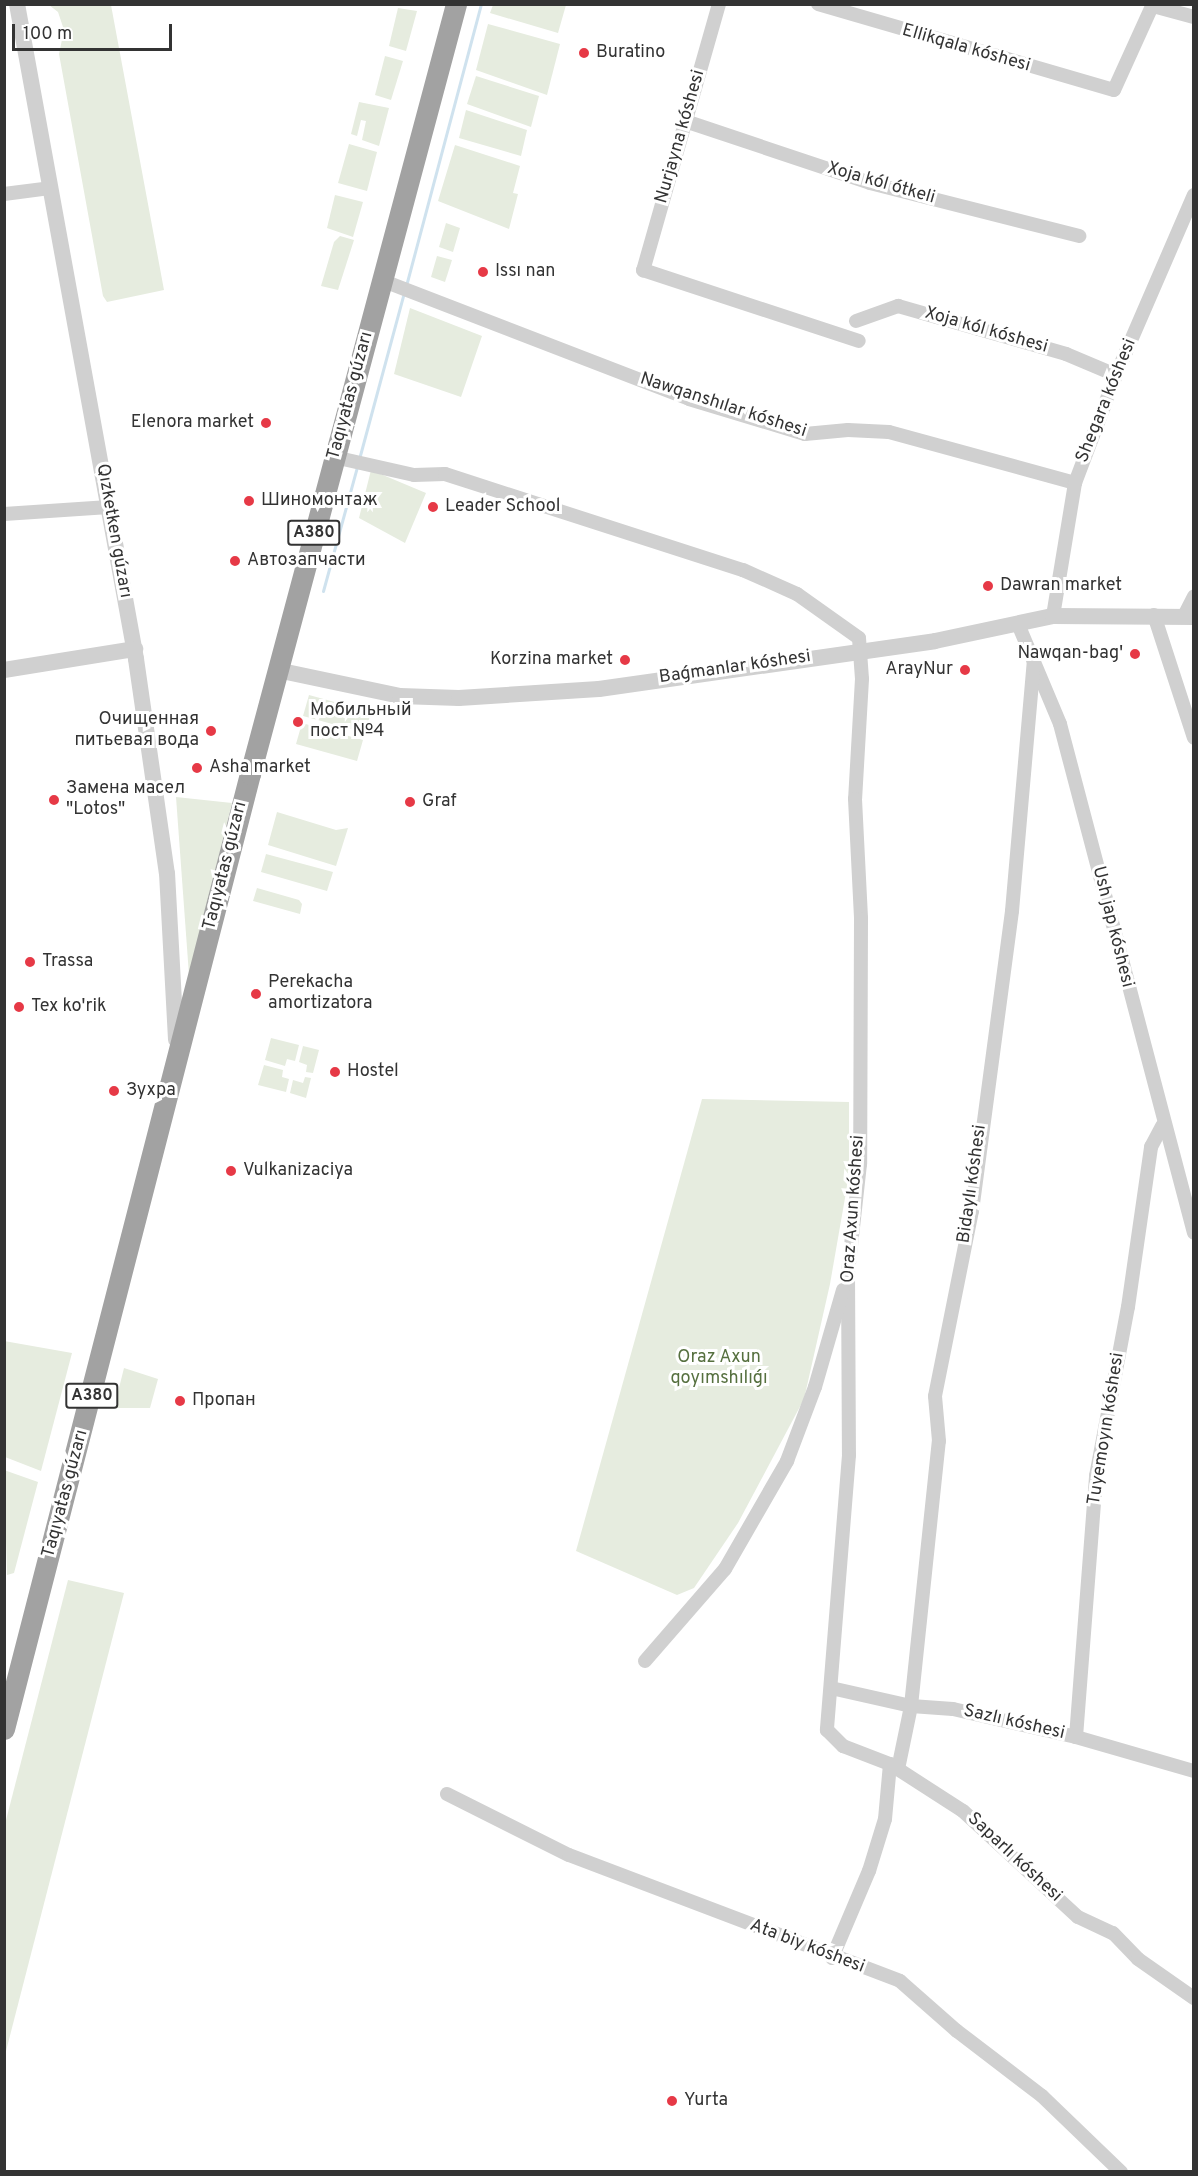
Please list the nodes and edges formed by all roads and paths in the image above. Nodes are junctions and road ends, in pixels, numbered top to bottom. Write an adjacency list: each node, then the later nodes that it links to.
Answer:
1 (17, 4): 9 (street, Qızketken gúzarı)
2 (456, 4): 13 (highway, Taqıyatas gúzarı / A380)
3 (719, 4): 8 (street, Nurjayna kóshesi)
4 (818, 4): 6 (street, Ellikqala kóshesi)
5 (1153, 5): 6 (street, Ellikqala kóshesi); 7 (street)
6 (848, 9)
7 (1194, 17)
8 (685, 121): 12 (street, Xoja kól ótkeli); 15 (street, Nurjayna kóshesi)
9 (50, 188): 10 (street); 19 (street, Qızketken gúzarı)
10 (4, 194)
11 (1194, 195): 16 (street, Shegara kóshesi)
12 (1079, 236)
13 (381, 280): 17 (highway, Taqıyatas gúzarı / A380); 18 (street, Nawqanshılar kóshesi)
14 (856, 321): 16 (street, Xoja kól kóshesi)
15 (859, 342)
16 (1116, 375): 18 (street, Shegara kóshesi)
17 (334, 458): 27 (street); 30 (highway, Taqıyatas gúzarı / A380)
18 (1075, 483): 23 (street, Shegara kóshesi)
19 (109, 507): 20 (street); 26 (street, Qızketken gúzarı)
20 (4, 514)
21 (1194, 596): 24 (street)
22 (1154, 615): 23 (street, Baǵmanlar kóshesi); 24 (street, Baǵmanlar kóshesi); 31 (street)
23 (1053, 616): 25 (street, Baǵmanlar kóshesi)
24 (1189, 616)
25 (1018, 624): 27 (street, Baǵmanlar kóshesi); 28 (street, Ush jap kóshesi)
26 (135, 649): 29 (street); 32 (street, Qızketken gúzarı)
27 (859, 651): 30 (street, Baǵmanlar kóshesi); 35 (street, Oraz Axun kóshesi)
28 (1034, 661): 33 (street, Ush jap kóshesi); 38 (street, Bidaylı kóshesi)
29 (4, 670)
30 (277, 670): 32 (highway, Taqıyatas gúzarı / A380)
31 (1194, 738)
32 (176, 1062): 39 (highway, Taqıyatas gúzarı / A380)
33 (1162, 1126): 34 (street, Ush jap kóshesi); 41 (street, Tuyemoyın kóshesi)
34 (1194, 1233)
35 (848, 1274): 36 (street); 37 (street, Oraz Axun kóshesi)
36 (645, 1661)
37 (831, 1688): 38 (street, Sazlı kóshesi); 40 (street, Oraz Axun kóshesi)
38 (911, 1706): 41 (street, Sazlı kóshesi); 42 (street, Bidaylı kóshesi)
39 (4, 1729)
40 (827, 1730): 42 (street, Saparlı kóshesi)
41 (1076, 1737): 43 (street, Sazlı kóshesi)
42 (894, 1767): 45 (street, Bidaylı kóshesi); 46 (street, Saparlı kóshesi)
43 (1194, 1771)
44 (447, 1794): 45 (street, Ata biy kóshesi)
45 (832, 1958): 47 (street, Ata biy kóshesi)
46 (1194, 1998)
47 (1121, 2172)

